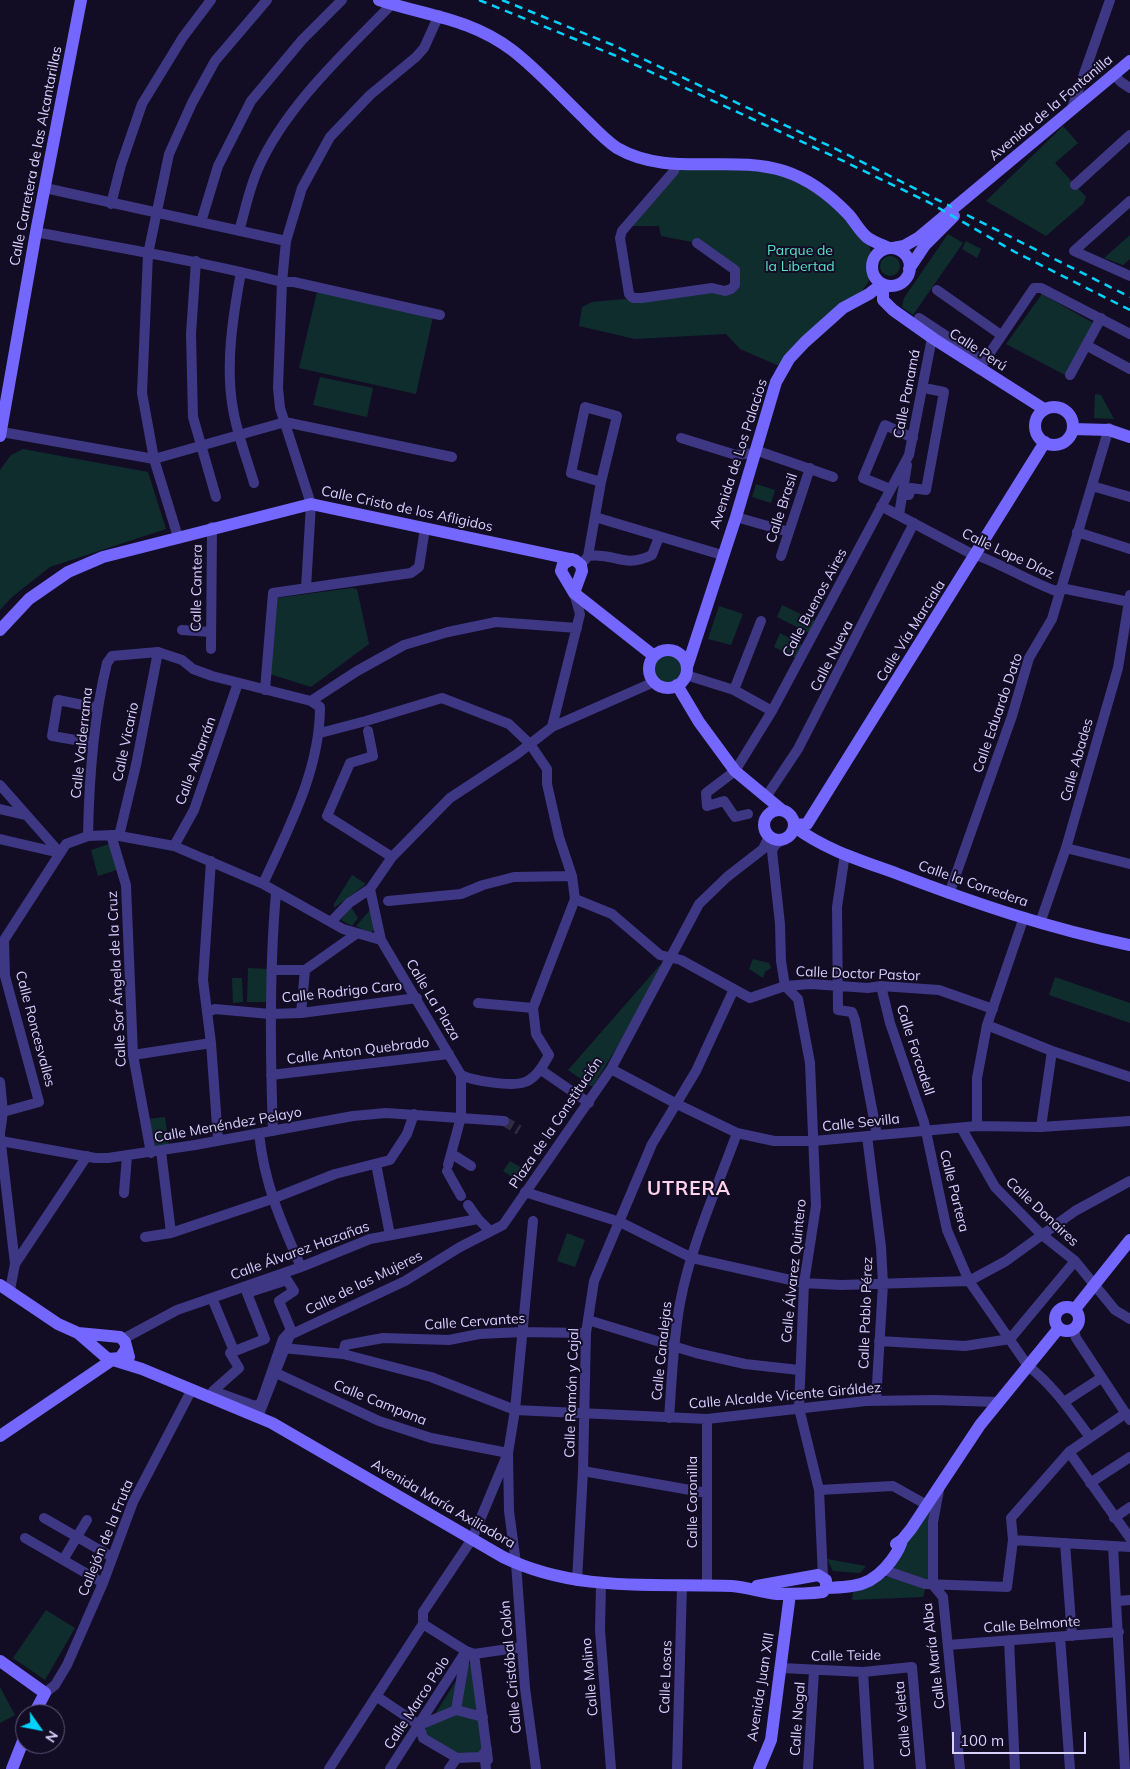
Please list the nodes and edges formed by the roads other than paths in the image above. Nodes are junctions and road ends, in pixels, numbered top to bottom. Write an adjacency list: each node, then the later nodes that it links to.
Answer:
1 (81, 0): 17 (street, Calle Carretera de las Alcantarillas)
2 (211, 0): 19 (street)
3 (267, 0): 20 (street)
4 (342, 0): 21 (street)
5 (379, 0): 7 (street)
6 (1110, 0): 12 (street)
7 (392, 4): 8 (street); 22 (street)
8 (439, 15): 14 (street); 25 (street)
9 (1130, 61): 10 (street, Avenida de la Fontanilla)
10 (1113, 74): 11 (street); 12 (street, Avenida de la Fontanilla)
11 (1130, 88)
12 (1072, 108): 15 (street, Avenida de la Fontanilla)
13 (1130, 135): 16 (street)
14 (676, 165): 24 (street); 26 (street)
15 (991, 178): 27 (street, Avenida de la Fontanilla); 31 (street, Avenida de la Fontanilla)
16 (1075, 185)
17 (45, 188): 19 (street); 23 (street, Calle Carretera de las Alcantarillas)
18 (1130, 202): 33 (street)
19 (111, 204): 20 (street)
20 (156, 213): 21 (street); 28 (street)
21 (201, 222): 22 (street)
22 (238, 231): 25 (street)
23 (36, 232): 28 (street); 58 (street, Calle Carretera de las Alcantarillas)
24 (868, 238): 27 (street); 30 (street)
25 (286, 241): 34 (street)
26 (697, 243)
27 (891, 248): 30 (street); 31 (street)
28 (148, 254): 29 (street); 68 (street)
29 (196, 261): 32 (street); 64 (street)
30 (872, 266): 36 (street); 39 (street, Avenida de Los Palacios)
31 (910, 269): 35 (street)
32 (241, 272): 34 (street); 59 (street)
33 (1130, 276)
34 (282, 282): 42 (street); 54 (street)
35 (902, 282): 36 (street); 41 (street)
36 (882, 284): 38 (street, Avenida de Los Palacios); 40 (street)
37 (937, 290): 46 (street)
38 (869, 294): 39 (street, Avenida de Los Palacios); 40 (street, Calle Perú)
39 (856, 300): 65 (street, Avenida de Los Palacios)
40 (883, 300): 41 (street, Calle Perú)
41 (897, 313): 47 (street, Calle Perú)
42 (440, 315)
43 (919, 318): 49 (street)
44 (1101, 318): 45 (street); 46 (street); 48 (street)
45 (1130, 334)
46 (1001, 335): 49 (street)
47 (932, 338): 49 (street, Calle Perú); 52 (street, Calle Panamá)
48 (1086, 345): 50 (street); 51 (street)
49 (981, 365): 53 (street, Calle Perú)
50 (1130, 369)
51 (1070, 375)
52 (925, 388): 62 (street, Calle Panamá); 75 (street)
53 (1044, 409): 55 (street); 63 (street)
54 (285, 422): 59 (street); 67 (street); 78 (street)
55 (1073, 428): 56 (street); 63 (street)
56 (1109, 429): 57 (street); 60 (street); 73 (street, Calle Eduardo Dato)
57 (1130, 429)
58 (1, 434): 68 (street)
59 (240, 436): 64 (street); 72 (street)
60 (1130, 437)
61 (681, 438): 65 (street)
62 (913, 438): 66 (street, Calle Panamá); 74 (street)
63 (1045, 442): 92 (street, Calle Vía Marciala)
64 (200, 446): 68 (street); 76 (street)
65 (754, 451): 69 (street); 82 (street, Avenida de Los Palacios)
66 (909, 455): 74 (street, Calle Panamá); 75 (street, Calle Panamá)
67 (452, 457)
68 (154, 459): 88 (street)
69 (810, 468): 70 (street); 86 (street, Calle Brasil)
70 (833, 476)
71 (601, 482): 71 (street); 81 (street)
72 (254, 483)
73 (1092, 486): 77 (street); 87 (street, Calle Eduardo Dato)
74 (890, 489): 79 (street, Calle Panamá)
75 (902, 495): 80 (street, Calle Panamá)
76 (216, 497)
77 (1130, 497)
78 (311, 504): 84 (street, Calle Cristo de los Afligidos); 85 (street, Calle Cristo de los Afligidos); 96 (street)
79 (881, 506): 80 (street, Calle Lope Díaz); 120 (street, Calle Buenos Aires)
80 (899, 515): 83 (street, Calle Lope Díaz)
81 (595, 517): 89 (street); 94 (street)
82 (736, 517): 86 (street); 91 (street, Avenida de Los Palacios)
83 (914, 523): 92 (street, Calle Lope Díaz); 128 (street, Calle Nueva)
84 (212, 527): 88 (street, Calle Cristo de los Afligidos); 104 (street, Calle Cantera)
85 (425, 528): 94 (street, Calle Cristo de los Afligidos); 96 (street)
86 (789, 532): 93 (street, Calle Brasil)
87 (1077, 532): 90 (street); 97 (street, Calle Eduardo Dato)
88 (178, 536): 102 (street, Calle Cristo de los Afligidos)
89 (659, 537): 91 (street); 94 (street, Calle Cristo de los Afligidos)
90 (1130, 549)
91 (722, 555): 105 (street, Avenida de Los Palacios)
92 (976, 555): 97 (street, Calle Lope Díaz); 134 (street, Calle Vía Marciala)
93 (781, 556)
94 (580, 564): 95 (street); 95 (street); 98 (street)
95 (565, 577): 98 (street)
96 (306, 588): 116 (street)
97 (1061, 588): 99 (street, Calle Lope Díaz); 153 (street, Calle Eduardo Dato)
98 (574, 593): 101 (street); 109 (street)
99 (1129, 600): 110 (street, Calle Abades)
100 (761, 621): 117 (street)
101 (577, 628): 118 (street); 122 (street)
102 (0, 630)
103 (182, 630): 104 (street)
104 (211, 632): 106 (street, Calle Cantera)
105 (692, 645): 108 (street, Avenida de Los Palacios); 112 (street, Avenida de Los Palacios)
106 (210, 650)
107 (158, 652): 114 (street); 119 (street, Calle Valderrama); 135 (street, Calle Vicario)
108 (681, 655): 109 (street); 112 (street)
109 (654, 656): 113 (street)
110 (1118, 668): 111 (street); 142 (street, Calle Abades)
111 (1130, 669)
112 (687, 671): 115 (street); 117 (street)
113 (654, 682): 115 (street); 122 (street)
114 (238, 683): 116 (street); 141 (street, Calle Albarrán)
115 (677, 686): 126 (street)
116 (265, 690): 118 (street)
117 (734, 690): 120 (street)
118 (311, 701): 123 (street)
119 (98, 708): 124 (street, Calle Valderrama); 124 (street)
120 (772, 711): 126 (street, Calle Buenos Aires)
121 (367, 726): 123 (street); 125 (street); 146 (street)
122 (552, 727): 125 (street)
123 (320, 733): 150 (street)
124 (93, 743): 136 (street, Calle Valderrama)
125 (530, 744): 146 (street); 149 (street)
126 (735, 771): 128 (street); 131 (street)
127 (0, 784): 132 (street)
128 (766, 797): 130 (street); 133 (street)
129 (0, 809): 132 (street)
130 (782, 810): 133 (street); 134 (street)
131 (748, 814)
132 (26, 815): 144 (street)
133 (768, 815): 137 (street)
134 (795, 826): 139 (street, Calle la Corredera); 140 (street)
135 (115, 835): 136 (street); 141 (street); 181 (street, Calle Sor Ángela de la Cruz)
136 (88, 836): 144 (street)
137 (768, 836): 140 (street); 143 (street)
138 (0, 839): 144 (street)
139 (811, 839): 140 (street, Calle la Corredera); 145 (street, Calle la Corredera)
140 (784, 840): 143 (street)
141 (174, 846): 147 (street)
142 (1066, 848): 148 (street); 158 (street, Calle Abades)
143 (768, 850): 163 (street, Plaza de la Constitución); 166 (street, Calle Álvarez Quintero)
144 (60, 853): 160 (street, Calle Roncesvalles)
145 (845, 854): 153 (street, Calle la Corredera); 167 (street)
146 (392, 857): 151 (street)
147 (211, 862): 150 (street); 174 (street)
148 (1130, 864)
149 (572, 876): 154 (street); 155 (street)
150 (263, 884): 152 (street)
151 (370, 889): 155 (street); 157 (street)
152 (276, 893): 157 (street); 164 (street)
153 (949, 894): 156 (street, Calle la Corredera)
154 (575, 899): 163 (street, Calle Doctor Pastor); 172 (street)
155 (381, 902): 161 (street)
156 (1024, 917): 158 (street, Calle la Corredera); 173 (street)
157 (331, 922): 159 (street)
158 (1040, 923): 162 (street, Calle la Corredera)
159 (356, 934): 161 (street); 165 (street)
160 (2, 940): 190 (street, Calle Roncesvalles)
161 (380, 940): 170 (street, Calle La Plaza)
162 (1130, 945)
163 (673, 956): 169 (street, Calle Doctor Pastor); 182 (street, Plaza de la Constitución)
164 (272, 970): 165 (street); 176 (street)
165 (305, 970): 175 (street)
166 (786, 986): 167 (street, Calle Doctor Pastor); 169 (street, Calle Doctor Pastor); 206 (street, Calle Álvarez Quintero)
167 (839, 986): 168 (street, Calle Doctor Pastor); 203 (street, Calle Pablo Pérez)
168 (881, 986): 173 (street, Calle Doctor Pastor); 195 (street, Calle Forcadell)
169 (734, 989): 189 (street, Calle Ramón y Cajal)
170 (417, 998): 175 (street, Calle Rodrigo Caro); 180 (street, Calle La Plaza)
171 (478, 1003): 172 (street)
172 (533, 1008): 183 (street)
173 (993, 1009): 177 (street)
174 (206, 1012): 176 (street, Calle Rodrigo Caro); 178 (street)
175 (301, 1013): 176 (street, Calle Rodrigo Caro)
176 (270, 1014): 185 (street)
177 (987, 1025): 179 (street); 196 (street)
178 (211, 1043): 181 (street); 204 (street)
179 (1052, 1051): 186 (street); 197 (street)
180 (448, 1054): 184 (street, Calle La Plaza); 185 (street, Calle Anton Quebrado)
181 (133, 1055): 207 (street, Calle Sor Ángela de la Cruz)
182 (611, 1069): 188 (street, Plaza de la Constitución); 189 (street, Calle Sevilla)
183 (541, 1070): 184 (street); 188 (street)
184 (461, 1074): 192 (street)
185 (271, 1075): 199 (street)
186 (1130, 1077)
187 (0, 1082): 190 (street)
188 (590, 1103): 214 (street, Plaza de la Constitución)
189 (677, 1104): 201 (street, Calle Sevilla); 221 (street, Calle Ramón y Cajal)
190 (3, 1112): 202 (street)
191 (414, 1114): 192 (street, Calle Menéndez Pelayo); 199 (street, Calle Menéndez Pelayo); 211 (street)
192 (461, 1117): 194 (street, Calle Menéndez Pelayo); 208 (street)
193 (1130, 1121): 197 (street, Calle Sevilla)
194 (504, 1122)
195 (924, 1126): 198 (street, Calle Sevilla); 203 (street, Calle Sevilla); 233 (street, Calle Partera)
196 (977, 1126): 197 (street, Calle Sevilla); 198 (street, Calle Sevilla)
197 (1041, 1127)
198 (962, 1129): 225 (street, Calle Donaires)
199 (273, 1131): 200 (street, Calle Menéndez Pelayo)
200 (259, 1133): 204 (street, Calle Menéndez Pelayo); 217 (street)
201 (737, 1133): 206 (street, Calle Sevilla); 229 (street, Calle Canalejas)
202 (0, 1134): 205 (street)
203 (872, 1135): 206 (street, Calle Sevilla); 235 (street, Calle Pablo Pérez)
204 (218, 1140): 207 (street, Calle Menéndez Pelayo)
205 (1, 1141): 209 (street, Calle Menéndez Pelayo); 231 (street)
206 (814, 1141): 234 (street, Calle Álvarez Quintero)
207 (156, 1152): 210 (street, Calle Menéndez Pelayo); 224 (street, Calle Sor Ángela de la Cruz)
208 (452, 1154): 212 (street); 216 (street)
209 (87, 1156): 210 (street, Calle Menéndez Pelayo); 231 (street)
210 (127, 1156): 215 (street)
211 (376, 1164): 217 (street); 226 (street)
212 (471, 1166)
213 (1130, 1181): 225 (street)
214 (525, 1192): 221 (street); 222 (street, Plaza de la Constitución)
215 (124, 1193)
216 (461, 1196)
217 (272, 1199): 224 (street); 232 (street)
218 (468, 1205): 219 (street)
219 (478, 1219): 223 (street); 226 (street, Calle Álvarez Hazañas)
220 (533, 1221): 244 (street)
221 (620, 1222): 229 (street); 241 (street, Calle Ramón y Cajal)
222 (502, 1225): 223 (street, Calle de las Mujeres)
223 (490, 1231): 252 (street, Calle de las Mujeres)
224 (171, 1232): 227 (street)
225 (1042, 1234): 230 (street, Calle Donaires); 233 (street)
226 (390, 1235): 232 (street, Calle Álvarez Hazañas)
227 (145, 1238)
228 (1130, 1240): 236 (street)
229 (692, 1258): 234 (street); 251 (street, Calle Canalejas)
230 (1075, 1261): 236 (street, Calle Donaires); 248 (street)
231 (15, 1264): 237 (street)
232 (301, 1267): 238 (street, Calle Álvarez Hazañas)
233 (969, 1281): 235 (street); 248 (street, Calle Partera)
234 (804, 1282): 235 (street); 258 (street, Calle Álvarez Quintero)
235 (883, 1284): 249 (street, Calle Pablo Pérez)
236 (1095, 1285): 239 (street); 240 (street, Calle Donaires)
237 (5, 1288): 245 (street)
238 (212, 1298): 250 (street, Calle Álvarez Hazañas); 253 (street)
239 (1075, 1310): 242 (street); 243 (street)
240 (1130, 1319)
241 (588, 1320): 246 (street, Calle Ramón y Cajal); 251 (street)
242 (1059, 1328): 243 (street); 256 (street)
243 (1074, 1330): 260 (street)
244 (522, 1332): 246 (street, Calle Cervantes); 254 (street, Calle Cervantes); 266 (street)
245 (78, 1333): 247 (street); 255 (street)
246 (586, 1333): 267 (street, Calle Ramón y Cajal)
247 (106, 1337): 250 (street); 255 (street)
248 (1010, 1339): 249 (street); 256 (street, Calle Partera)
249 (879, 1341): 262 (street, Calle Pablo Pérez)
250 (125, 1344): 255 (street); 257 (street)
251 (674, 1344): 258 (street); 269 (street, Calle Canalejas)
252 (283, 1348): 254 (street, Calle Alcalde Vicente Giráldez); 259 (street)
253 (234, 1351): 253 (street)
254 (343, 1354): 266 (street, Calle Alcalde Vicente Giráldez)
255 (106, 1360): 257 (street, Avenida María Axiliadora); 272 (street)
256 (1028, 1366): 263 (street); 264 (street, Calle Partera)
257 (142, 1369): 261 (street, Avenida María Axiliadora)
258 (799, 1370): 265 (street, Calle Álvarez Quintero)
259 (274, 1372): 268 (street); 275 (street, Calle Campana)
260 (1101, 1378): 264 (street); 271 (street)
261 (191, 1391): 268 (street, Avenida María Axiliadora); 296 (street, Callejón de la Fruta)
262 (876, 1401): 263 (street, Calle Alcalde Vicente Giráldez); 265 (street, Calle Alcalde Vicente Giráldez)
263 (998, 1402): 279 (street)
264 (1064, 1402): 273 (street, Calle Partera)
265 (799, 1408): 270 (street, Calle Alcalde Vicente Giráldez); 280 (street, Calle Álvarez Quintero)
266 (515, 1410): 267 (street, Calle Alcalde Vicente Giráldez); 275 (street)
267 (583, 1412): 269 (street, Calle Alcalde Vicente Giráldez); 277 (street, Calle Ramón y Cajal)
268 (258, 1417): 290 (street, Avenida María Axiliadora)
269 (669, 1418): 270 (street, Calle Alcalde Vicente Giráldez)
270 (707, 1418): 281 (street, Calle Coronilla)
271 (1129, 1418): 273 (street)
272 (1, 1434)
273 (1089, 1436): 274 (street)
274 (1069, 1452): 278 (street); 292 (street)
275 (508, 1453): 290 (street); 298 (street, Calle Cristóbal Colón)
276 (1130, 1457): 278 (street)
277 (583, 1471): 281 (street); 301 (street, Calle Ramón y Cajal)
278 (1090, 1483): 285 (street)
279 (942, 1484): 282 (street); 308 (street, Calle María Alba)
280 (819, 1490): 282 (street); 302 (street, Calle Álvarez Quintero)
281 (707, 1493): 307 (street, Calle Coronilla)
282 (927, 1505): 291 (street)
283 (1130, 1507): 285 (street)
284 (44, 1518): 287 (street)
285 (1114, 1518): 289 (street)
286 (86, 1520): 287 (street)
287 (76, 1537): 296 (street); 297 (street)
288 (25, 1538): 297 (street)
289 (1130, 1538)
290 (472, 1539): 298 (street, Avenida María Axiliadora); 312 (street)
291 (902, 1540): 300 (street); 302 (street)
292 (1013, 1540): 293 (street); 308 (street)
293 (1065, 1543): 294 (street); 314 (street)
294 (1114, 1546): 295 (street); 311 (street)
295 (1130, 1547)
296 (112, 1557): 303 (street, Callejón de la Fruta)
297 (63, 1560): 303 (street)
298 (516, 1561): 299 (street, Avenida María Axiliadora); 305 (street, Calle Cristóbal Colón)
299 (530, 1568): 301 (street, Avenida María Axiliadora); 305 (street)
300 (884, 1570): 302 (street); 308 (street)
301 (577, 1581): 304 (street, Avenida María Axiliadora)
302 (825, 1582): 309 (street); 309 (street)
303 (103, 1583): 325 (street, Callejón de la Fruta)
304 (601, 1583): 306 (street, Avenida María Axiliadora); 341 (street, Calle Molino)
305 (517, 1584): 318 (street, Calle Cristóbal Colón)
306 (682, 1585): 307 (street, Avenida María Axiliadora); 342 (street, Calle Losas)
307 (707, 1585): 309 (street, Avenida María Axiliadora)
308 (933, 1585): 317 (street, Calle María Alba)
309 (787, 1592): 322 (street, Avenida Juan XIII)
310 (1130, 1600): 311 (street)
311 (1117, 1601): 313 (street)
312 (423, 1624): 319 (street); 326 (street)
313 (1118, 1632): 314 (street, Calle Belmonte); 328 (street)
314 (1072, 1636): 315 (street, Calle Belmonte)
315 (1060, 1638): 316 (street, Calle Belmonte); 349 (street)
316 (1009, 1640): 317 (street, Calle Belmonte); 348 (street)
317 (948, 1645): 347 (street, Calle María Alba)
318 (522, 1646): 319 (street); 340 (street, Calle Cristóbal Colón)
319 (470, 1653): 329 (street); 330 (street); 331 (street, Calle Marco Polo)
320 (0, 1662): 325 (street)
321 (912, 1667): 324 (street, Calle Teide); 346 (street, Calle Veleta)
322 (781, 1668): 323 (street, Calle Teide); 343 (street, Avenida Juan XIII)
323 (814, 1671): 324 (street, Calle Teide); 344 (street, Calle Nogal)
324 (863, 1672): 345 (street)
325 (45, 1693): 327 (street)
326 (376, 1696): 331 (street); 336 (street)
327 (39, 1704)
328 (1126, 1709): 350 (street)
329 (456, 1710): 330 (street); 331 (street)
330 (483, 1716): 332 (street)
331 (419, 1726): 334 (street); 337 (street, Calle Marco Polo)
332 (487, 1750): 334 (street); 339 (street)
333 (18, 1754): 335 (street)
334 (457, 1758): 338 (street)
335 (12, 1769)
336 (329, 1769)
337 (390, 1769)
338 (450, 1769)
339 (486, 1769)
340 (536, 1769)
341 (611, 1769)
342 (677, 1769)
343 (759, 1769)
344 (808, 1769)
345 (869, 1769)
346 (921, 1769)
347 (960, 1769)
348 (1015, 1769)
349 (1070, 1769)
350 (1125, 1769): 351 (street)
351 (1130, 1769)

